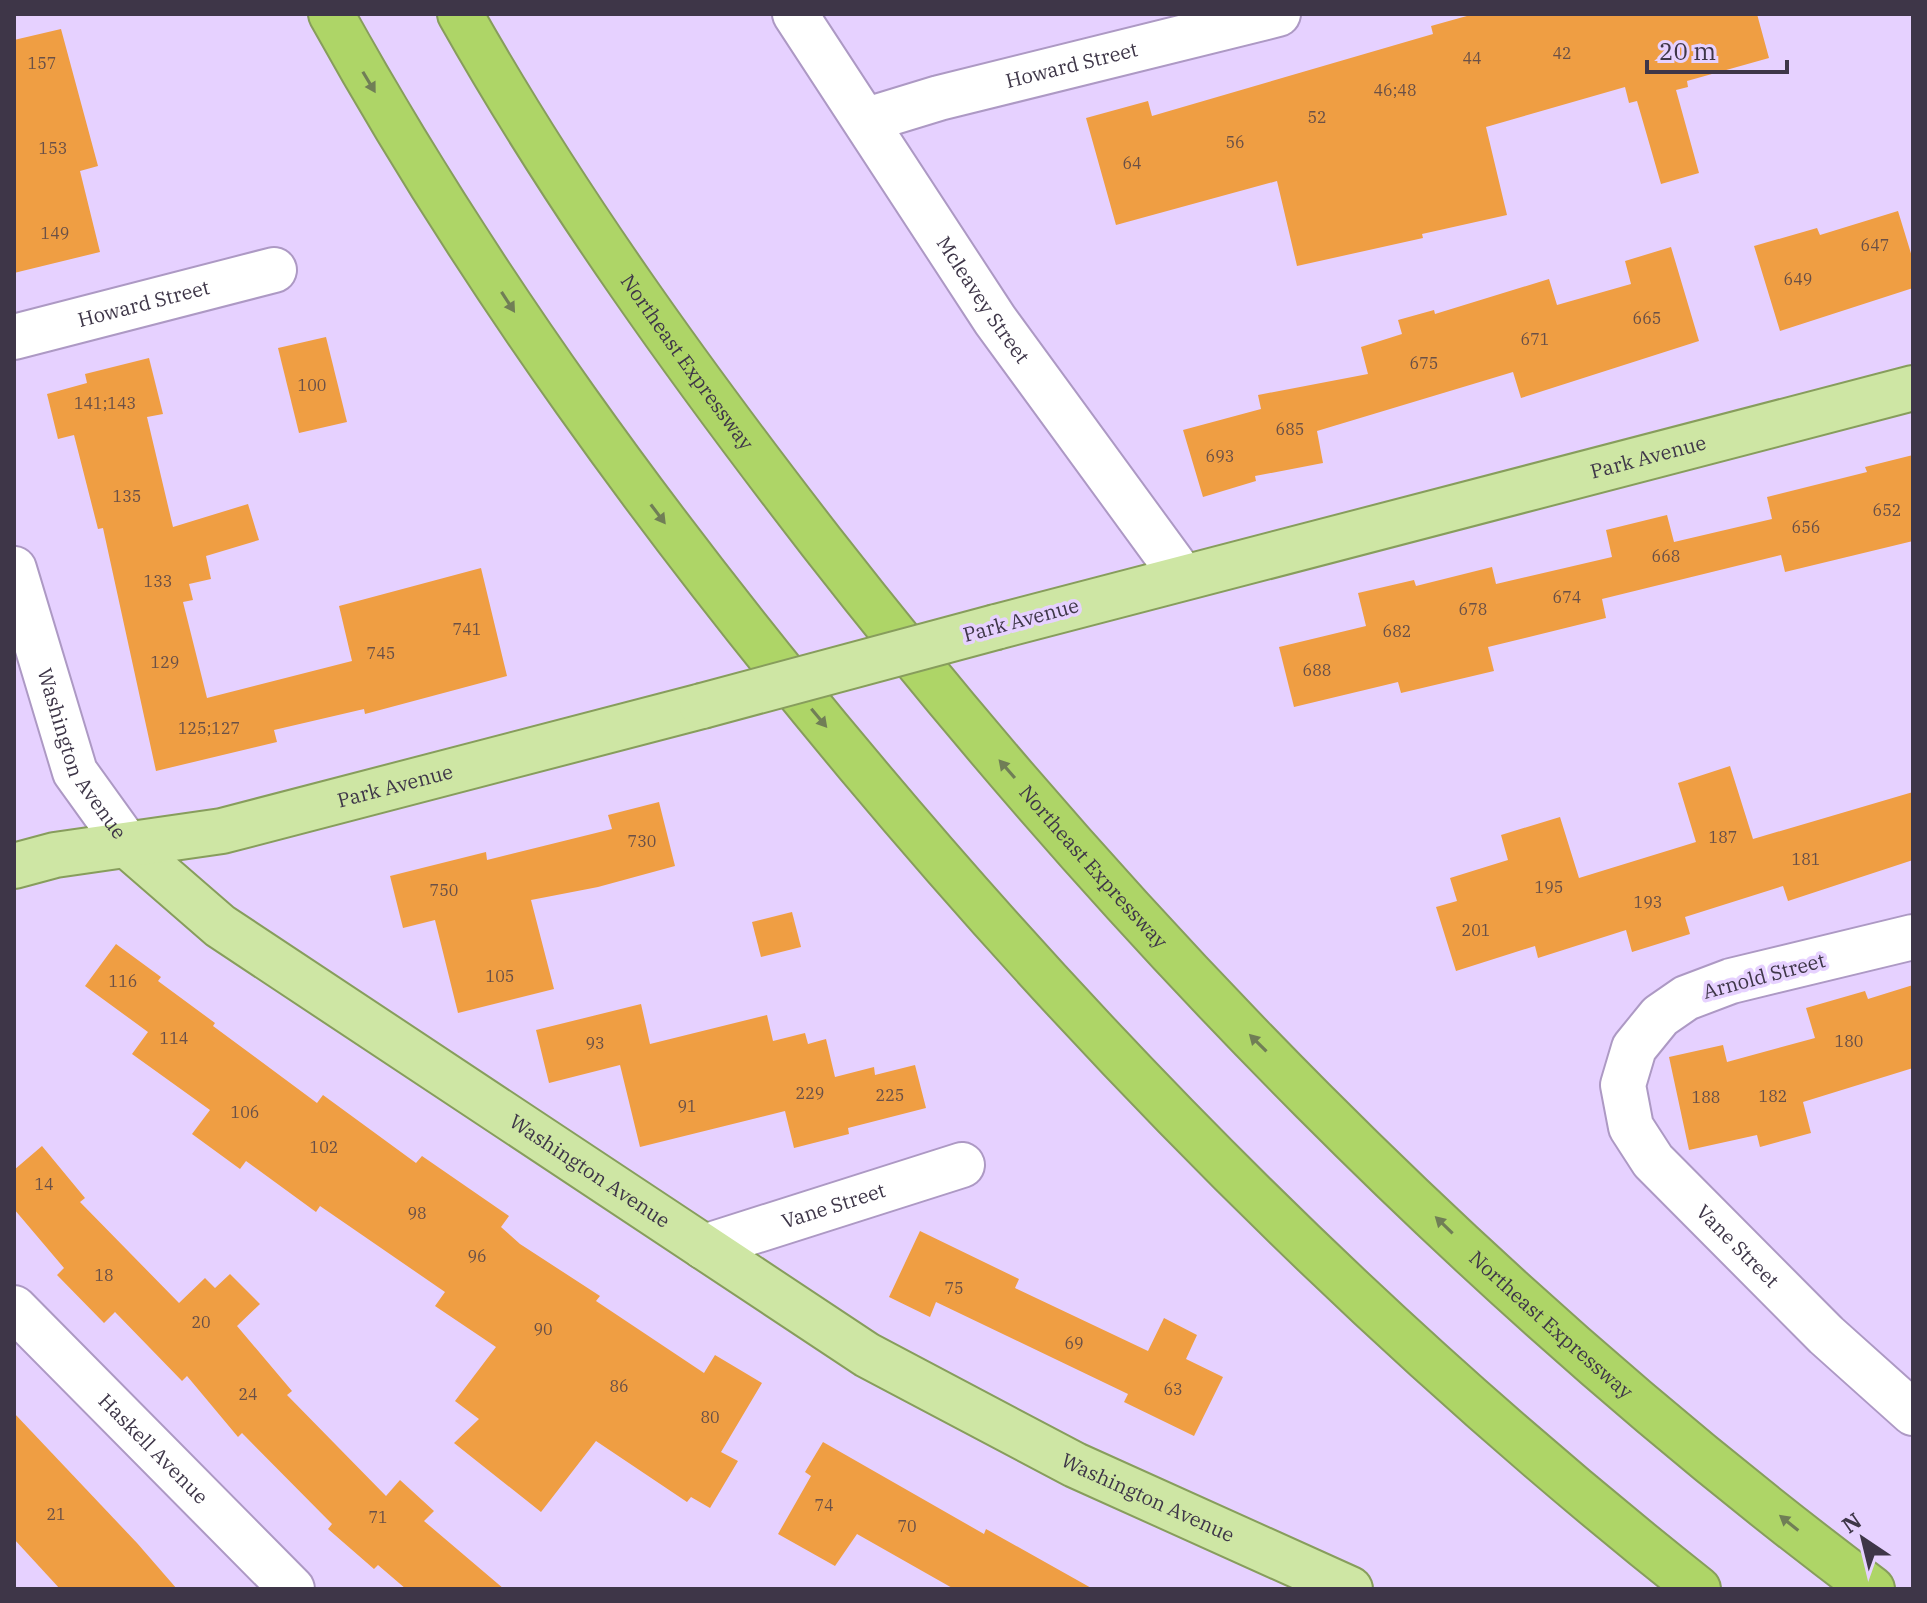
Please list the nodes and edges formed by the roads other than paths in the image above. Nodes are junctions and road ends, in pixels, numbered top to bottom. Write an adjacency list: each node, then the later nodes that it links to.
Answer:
1 (331, 14): 21 (highway, one-way to 21)
2 (460, 14): 22 (highway, Northeast Expressway, one-way to 2)
3 (795, 14): 5 (street, Mcleavey Street)
4 (1278, 14): 5 (street, Howard Street)
5 (867, 120): 10 (street, Mcleavey Street)
6 (274, 270): 7 (street, Howard Street)
7 (14, 337)
8 (1913, 388): 10 (main road, Park Avenue)
9 (14, 569): 11 (street, Washington Avenue)
10 (1182, 576): 11 (main road, Park Avenue, bridge)
11 (129, 847): 12 (main road, Park Avenue); 16 (main road, Washington Avenue)
12 (14, 866)
13 (1913, 937): 14 (street, Arnold Street)
14 (1634, 1048): 18 (street, Vane Street)
15 (962, 1165): 16 (street, Vane Street)
16 (704, 1247): 20 (main road, Washington Avenue)
17 (14, 1308): 19 (street, Haskell Avenue)
18 (1913, 1413)
19 (292, 1589)
20 (1350, 1589)
21 (1698, 1589)
22 (1872, 1589)

